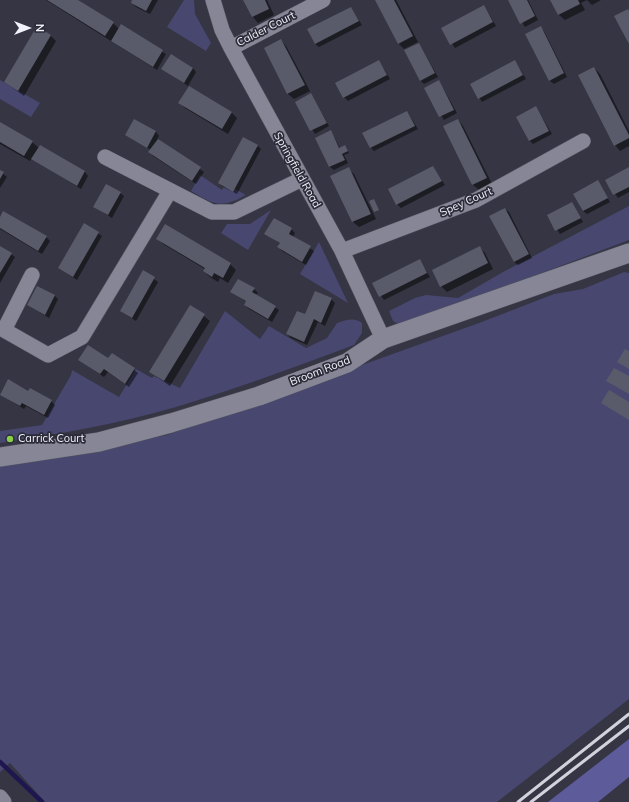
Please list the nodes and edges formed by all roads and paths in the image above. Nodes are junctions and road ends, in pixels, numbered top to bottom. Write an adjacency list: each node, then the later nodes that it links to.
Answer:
1 (213, 0): 3 (street, Springfield Road)
2 (323, 0): 3 (street, Calder Court)
3 (231, 48): 6 (street, Springfield Road)
4 (583, 141): 8 (street, Spey Court)
5 (105, 158): 7 (street)
6 (302, 179): 7 (street); 8 (street, Springfield Road)
7 (170, 191): 10 (street)
8 (342, 251): 11 (street, Springfield Road)
9 (629, 253): 11 (street, Broom Road)
10 (32, 275)
11 (383, 339): 12 (street, Broom Road)
12 (0, 457)
13 (0, 797): 14 (street)
14 (4, 802)

